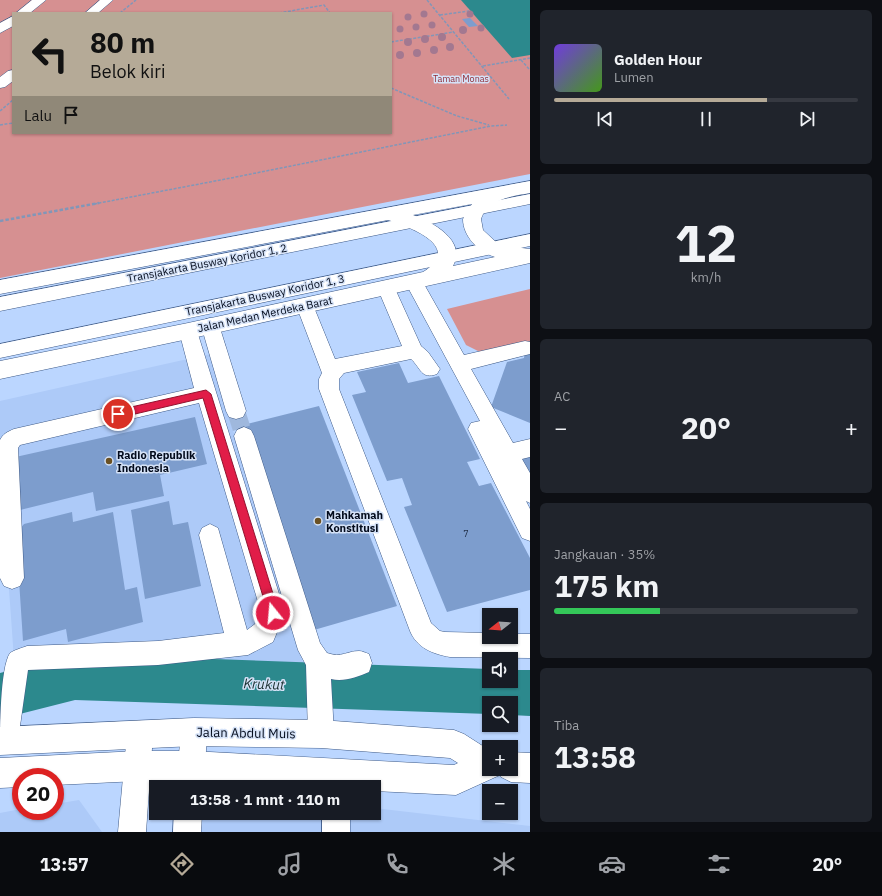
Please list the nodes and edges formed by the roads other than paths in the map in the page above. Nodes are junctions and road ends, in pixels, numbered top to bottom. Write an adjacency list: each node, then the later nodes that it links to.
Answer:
1 (40, 0): 3 (street)
2 (107, 0): 4 (street)
3 (23, 12)
4 (91, 12)
5 (12, 21): 6 (street)
6 (0, 29)
7 (12, 75): 8 (street)
8 (0, 84)
9 (530, 187): 10 (main road)
10 (497, 194): 12 (main road); 13 (main road)
11 (530, 199): 12 (street, Transjakarta Busway Koridor 1, 2)
12 (477, 209): 14 (street, Transjakarta Busway Koridor 1, 2); 16 (main road)
13 (387, 213): 14 (main road); 20 (main road)
14 (414, 222): 18 (main road); 22 (street, Transjakarta Busway Koridor 1, 2)
15 (530, 240): 16 (street, Transjakarta Busway Koridor 1, 3)
16 (490, 248): 17 (main road); 18 (street, Transjakarta Busway Koridor 1, 3)
17 (530, 255): 19 (main road, Jalan Medan Merdeka Barat)
18 (447, 257): 19 (main road); 27 (street, Transjakarta Busway Koridor 1, 3)
19 (421, 280): 21 (main road, Jalan Medan Merdeka Barat); 29 (street)
20 (0, 287)
21 (386, 287): 23 (main road, Jalan Medan Merdeka Barat); 28 (street)
22 (0, 304)
23 (305, 305): 24 (main road, Jalan Medan Merdeka Barat); 32 (street)
24 (210, 325): 25 (main road, Jalan Medan Merdeka Barat); 34 (street)
25 (188, 331): 31 (main road, Jalan Medan Merdeka Barat); 33 (street)
26 (525, 348): 29 (street)
27 (0, 351)
28 (414, 351): 30 (street); 32 (street)
29 (459, 364): 38 (street)
30 (430, 369)
31 (0, 370)
32 (331, 372): 44 (street)
33 (206, 394): 42 (street); 43 (street)
34 (236, 411)
35 (478, 429): 40 (street)
36 (244, 436): 46 (street)
37 (530, 448): 38 (street)
38 (508, 453): 39 (street)
39 (530, 493)
40 (530, 531)
41 (210, 535): 43 (street)
42 (12, 578)
43 (239, 644): 49 (street)
44 (530, 646)
45 (360, 663): 46 (street)
46 (319, 672): 47 (street)
47 (321, 727): 48 (main road, Jalan Abdul Muis); 51 (main road, Jalan Abdul Muis)
48 (194, 732): 50 (main road, Jalan Abdul Muis); 57 (street)
49 (5, 733): 50 (main road, Jalan Abdul Muis)
50 (140, 734): 52 (street)
51 (482, 758)
52 (138, 766): 56 (main road); 57 (main road); 62 (street)
53 (518, 767): 54 (main road, Jalan Abdul Muis)
54 (530, 768)
55 (482, 770): 59 (main road)
56 (0, 773)
57 (191, 776): 58 (main road)
58 (335, 780)
59 (381, 780)
60 (188, 820): 63 (street)
61 (336, 820): 64 (street)
62 (132, 832)
63 (187, 832)
64 (336, 832)

